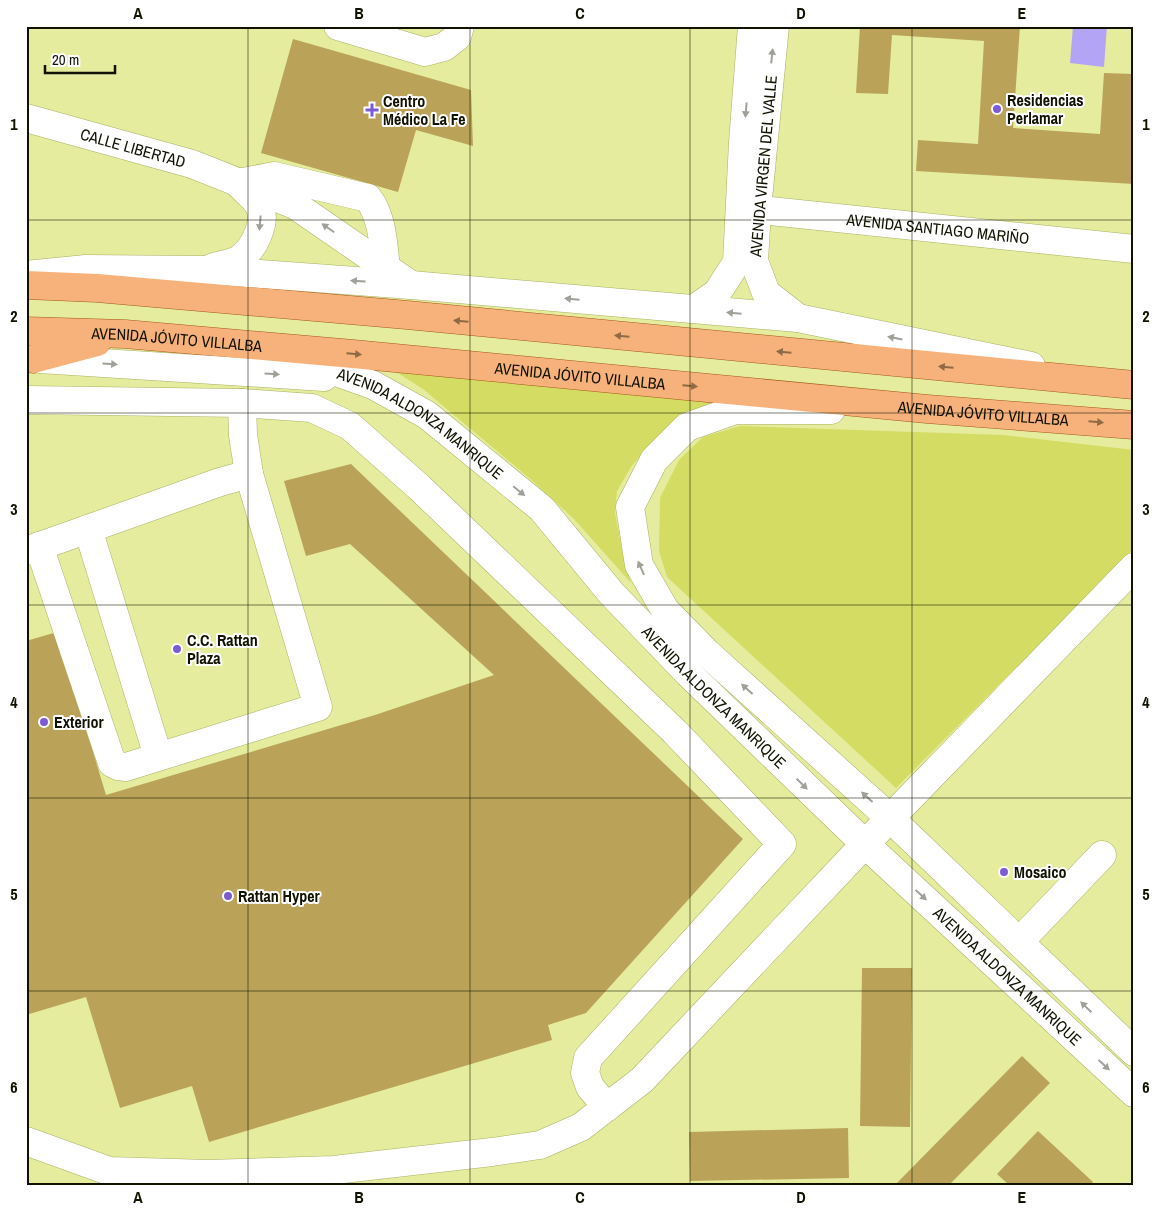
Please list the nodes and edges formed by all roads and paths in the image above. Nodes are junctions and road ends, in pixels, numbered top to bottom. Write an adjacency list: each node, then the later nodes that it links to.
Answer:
1 (338, 26): 4 (street)
2 (752, 26): 7 (street, AVENIDA VIRGEN DEL VALLE, one-way to 7)
3 (775, 26): 7 (street, AVENIDA VIRGEN DEL VALLE, one-way to 3)
4 (452, 37)
5 (26, 118): 6 (street, CALLE LIBERTAD)
6 (238, 183): 9 (street, CALLE LIBERTAD, one-way to 6); 9 (street); 10 (street, one-way to 10)
7 (749, 209): 8 (street, AVENIDA SANTIAGO MARIÑO); 14 (street, AVENIDA VIRGEN DEL VALLE); 15 (street, AVENIDA VIRGEN DEL VALLE)
8 (1134, 249)
9 (386, 268): 13 (street, CALLE LIBERTAD)
10 (205, 270): 11 (street); 13 (street, one-way to 10)
11 (26, 275)
12 (26, 285): 20 (main road, one-way to 12)
13 (411, 285): 14 (street, one-way to 13)
14 (694, 310): 15 (street, one-way to 14)
15 (798, 318): 20 (street, one-way to 15)
16 (26, 331): 17 (main road, AVENIDA JÓVITO VILLALBA)
17 (125, 334): 18 (main road, AVENIDA JÓVITO VILLALBA); 19 (main road)
18 (267, 347): 21 (street, AVENIDA ALDONZA MANRIQUE); 25 (main road, AVENIDA JÓVITO VILLALBA, one-way to 25)
19 (30, 359): 21 (street, one-way to 21)
20 (1096, 382): 22 (main road)
21 (372, 385): 33 (street, AVENIDA ALDONZA MANRIQUE, one-way to 33)
22 (1134, 385)
23 (26, 400): 24 (street)
24 (242, 403): 27 (street); 38 (street)
25 (927, 409): 26 (main road, AVENIDA JÓVITO VILLALBA, one-way to 26); 32 (street, AVENIDA ALDONZA MANRIQUE, one-way to 25)
26 (1134, 425)
27 (248, 474): 28 (street); 31 (street)
28 (88, 529): 29 (street); 31 (street)
29 (33, 549): 31 (street)
30 (1134, 567): 32 (street)
31 (158, 756)
32 (890, 818): 33 (street); 35 (street, AVENIDA ALDONZA MANRIQUE)
33 (864, 844): 37 (street, AVENIDA ALDONZA MANRIQUE, one-way to 37); 38 (street)
34 (1102, 854): 35 (street)
35 (1019, 942): 36 (street, AVENIDA ALDONZA MANRIQUE, one-way to 35)
36 (1129, 1037)
37 (1134, 1093)
38 (607, 1107): 39 (street)
39 (26, 1141)

